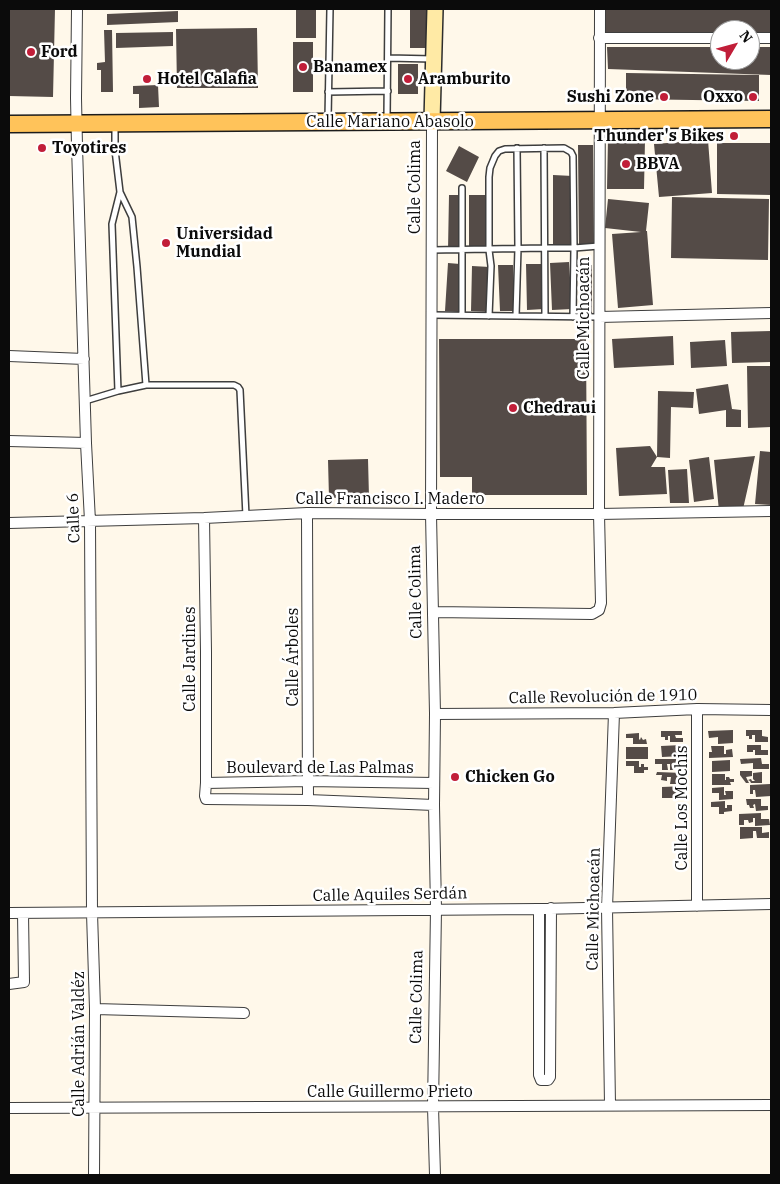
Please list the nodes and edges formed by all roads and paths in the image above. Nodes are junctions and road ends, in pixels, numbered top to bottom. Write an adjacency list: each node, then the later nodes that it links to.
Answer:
1 (77, 9): 17 (street, Calle 6)
2 (330, 9): 11 (lane)
3 (388, 9): 8 (lane)
4 (435, 9): 9 (street, Calle Colima)
5 (600, 9): 6 (street, Calle Michoacán)
6 (599, 38): 7 (street); 13 (street, Calle Michoacán)
7 (710, 38)
8 (388, 58): 9 (lane); 10 (lane)
9 (434, 59): 14 (street, Calle Colima)
10 (388, 91): 11 (lane); 16 (lane)
11 (328, 92): 15 (lane)
12 (771, 119): 13 (main road, Calle Mariano Abasolo)
13 (599, 120): 14 (main road, Calle Mariano Abasolo); 24 (street, Calle Michoacán)
14 (432, 121): 16 (main road, Calle Mariano Abasolo); 28 (street, Calle Colima)
15 (328, 122): 16 (main road, Calle Mariano Abasolo); 18 (main road, Calle Mariano Abasolo)
16 (387, 122)
17 (77, 123): 18 (main road, Calle Mariano Abasolo); 19 (main road, Calle Mariano Abasolo); 40 (street, Calle 6)
18 (115, 123): 23 (lane)
19 (9, 124)
20 (517, 148): 21 (lane); 25 (lane); 30 (lane)
21 (544, 148): 26 (lane); 27 (lane)
22 (462, 188): 29 (lane)
23 (120, 192): 41 (lane); 42 (lane)
24 (599, 246): 27 (lane); 38 (street, Calle Michoacán)
25 (518, 248): 26 (lane); 30 (lane); 35 (lane)
26 (545, 248): 27 (lane); 36 (lane)
27 (574, 248): 37 (lane)
28 (432, 250): 29 (lane); 32 (street, Calle Colima)
29 (462, 250): 30 (lane); 33 (lane)
30 (489, 250): 34 (lane)
31 (771, 313): 38 (street)
32 (432, 315): 33 (lane); 48 (street, Calle Colima)
33 (462, 315): 34 (lane)
34 (490, 316): 35 (lane)
35 (516, 316): 36 (lane)
36 (545, 316): 37 (lane)
37 (573, 317): 38 (lane)
38 (599, 317): 49 (street, Calle Michoacán)
39 (9, 356): 40 (street)
40 (84, 359): 43 (street, Calle 6)
41 (146, 385): 42 (lane); 50 (lane)
42 (118, 390): 43 (lane)
43 (85, 401): 45 (street, Calle 6)
44 (9, 441): 45 (street)
45 (86, 444): 52 (street, Calle 6)
46 (771, 511): 49 (street, Calle Francisco I. Madero)
47 (307, 513): 48 (street, Calle Francisco I. Madero); 50 (street, Calle Francisco I. Madero); 59 (street, Calle Árboles)
48 (432, 514): 49 (street, Calle Francisco I. Madero); 54 (street, Calle Colima)
49 (598, 514): 54 (street, Calle Michoacán)
50 (246, 516): 51 (street, Calle Francisco I. Madero)
51 (204, 518): 52 (street, Calle Francisco I. Madero); 60 (street, Calle Jardines)
52 (90, 521): 53 (street, Calle Francisco I. Madero); 73 (street, Calle 6)
53 (9, 523)
54 (433, 612): 58 (street, Calle Colima)
55 (697, 710): 56 (street, Calle Revolución de 1910); 57 (street, Calle Revolución de 1910); 66 (street, Calle Los Mochis)
56 (771, 710)
57 (614, 713): 58 (street, Calle Revolución de 1910); 69 (street, Calle Michoacán)
58 (436, 714): 61 (street, Calle Colima)
59 (308, 781): 60 (street, Boulevard de Las Palmas); 61 (street, Boulevard de Las Palmas); 63 (street, Calle Árboles)
60 (206, 782): 62 (street, Calle Jardines)
61 (434, 784): 64 (street, Calle Colima)
62 (206, 799): 63 (street, Boulevard de Las Palmas)
63 (308, 800): 64 (street, Boulevard de Las Palmas)
64 (434, 804): 70 (street, Calle Colima)
65 (771, 904): 66 (street, Calle Aquiles Serdán)
66 (697, 906): 69 (street, Calle Aquiles Serdán)
67 (539, 908): 68 (street, Calle Aquiles Serdán); 70 (street, Calle Aquiles Serdán); 75 (street)
68 (551, 908): 69 (street, Calle Aquiles Serdán); 75 (street)
69 (607, 908): 79 (street, Calle Michoacán)
70 (436, 909): 73 (street, Calle Aquiles Serdán); 82 (street, Calle Colima)
71 (9, 913): 72 (street, Calle Aquiles Serdán)
72 (23, 913): 73 (street, Calle Aquiles Serdán); 74 (street)
73 (92, 913): 76 (street, Calle Adrián Valdéz)
74 (9, 984)
75 (545, 987): 78 (street)
76 (95, 1009): 77 (street); 81 (street, Calle Adrián Valdéz)
77 (244, 1012)
78 (545, 1029)
79 (610, 1105): 80 (street, Calle Guillermo Prieto); 82 (street, Calle Guillermo Prieto)
80 (771, 1105)
81 (95, 1107): 82 (street, Calle Guillermo Prieto); 83 (street, Calle Guillermo Prieto); 84 (street, Calle Adrián Valdéz)
82 (433, 1107): 85 (street, Calle Colima)
83 (9, 1108)
84 (94, 1175)
85 (435, 1175)

